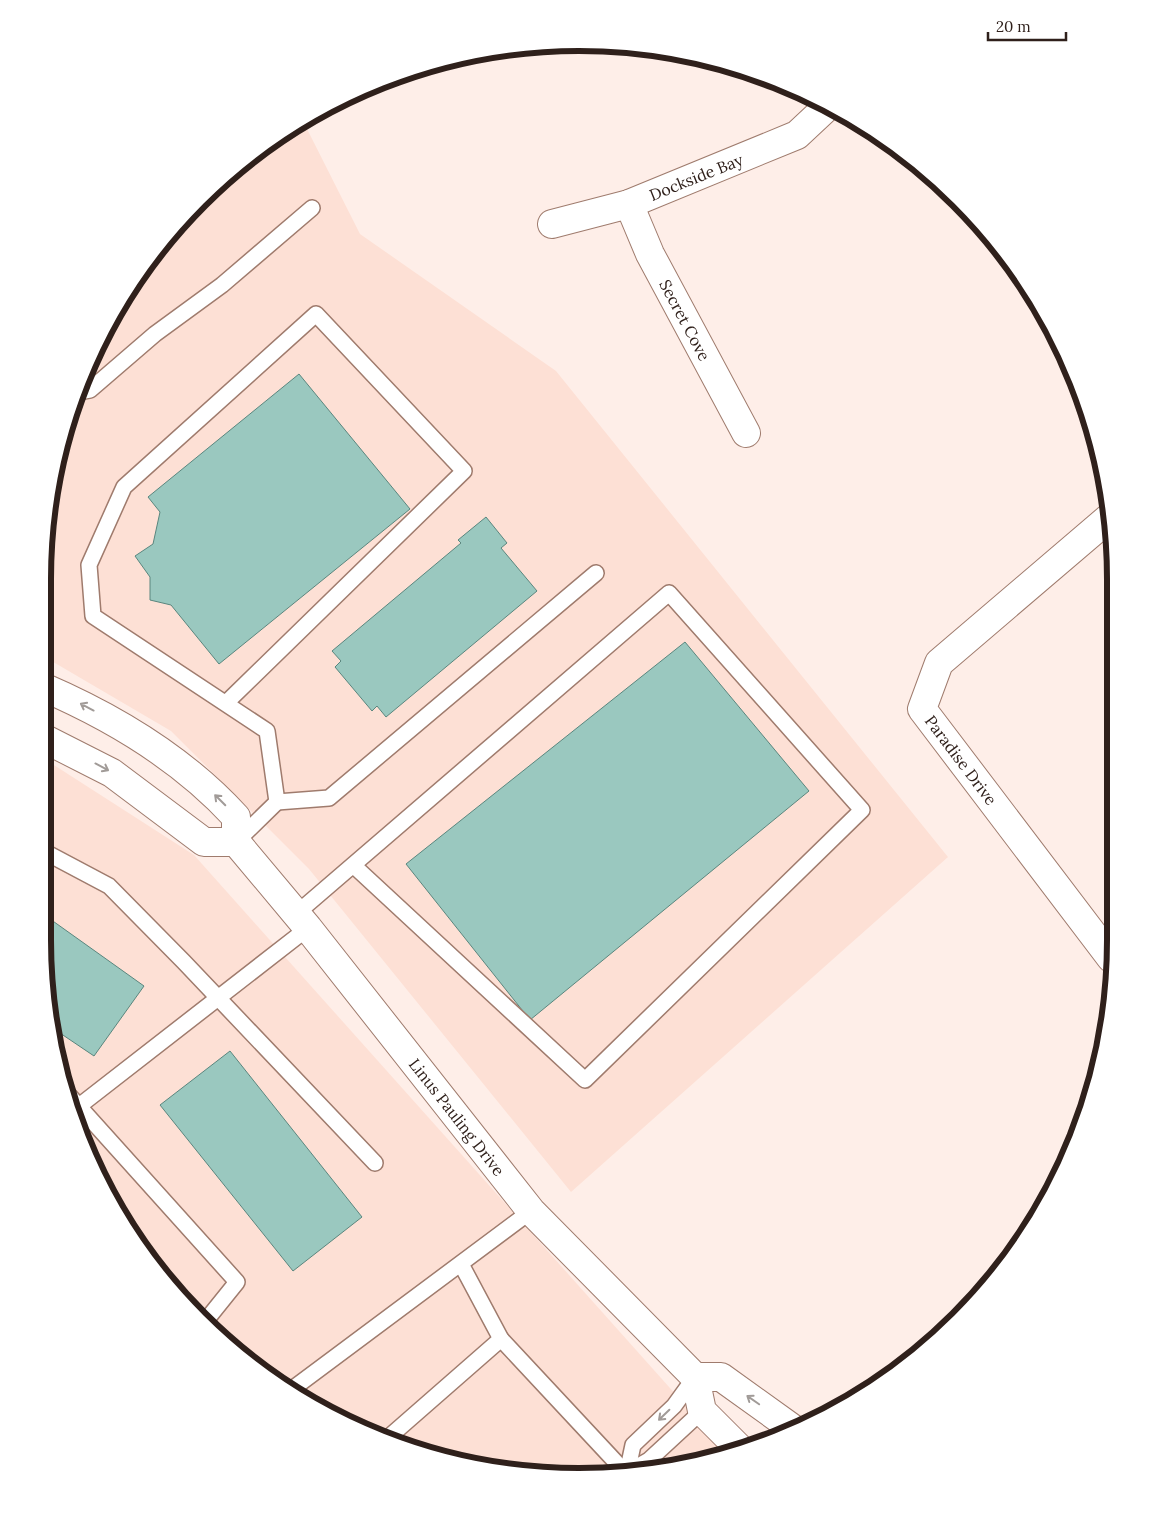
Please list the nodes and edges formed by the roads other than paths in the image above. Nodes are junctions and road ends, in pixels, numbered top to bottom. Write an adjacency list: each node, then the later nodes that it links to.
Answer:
1 (822, 111): 2 (street, Dockside Bay)
2 (629, 204): 4 (street, Dockside Bay); 6 (street, Secret Cove)
3 (312, 208): 5 (lane)
4 (552, 224)
5 (86, 391)
6 (746, 433)
7 (1103, 522): 17 (street, Paradise Drive)
8 (596, 573): 12 (lane)
9 (51, 690): 13 (street, one-way to 9)
10 (226, 703): 10 (lane); 12 (lane)
11 (51, 742): 13 (street, one-way to 13)
12 (277, 802): 13 (lane)
13 (236, 842): 16 (street, Linus Pauling Drive)
14 (51, 854): 18 (lane)
15 (353, 865): 15 (lane); 16 (lane)
16 (302, 921): 18 (lane); 22 (street, Linus Pauling Drive)
17 (1107, 952)
18 (218, 998): 19 (lane); 21 (lane)
19 (78, 1106)
20 (80, 1112): 24 (lane)
21 (375, 1163)
22 (531, 1211): 23 (lane); 26 (street, Linus Pauling Drive)
23 (461, 1264): 25 (lane); 27 (lane)
24 (209, 1316)
25 (501, 1339): 30 (lane); 34 (lane)
26 (695, 1377): 28 (street); 29 (street, one-way to 26); 33 (lane, one-way to 33)
27 (297, 1386)
28 (702, 1411): 31 (street); 32 (lane)
29 (788, 1425)
30 (393, 1434)
31 (735, 1444)
32 (644, 1463)
33 (629, 1465)
34 (621, 1466)

